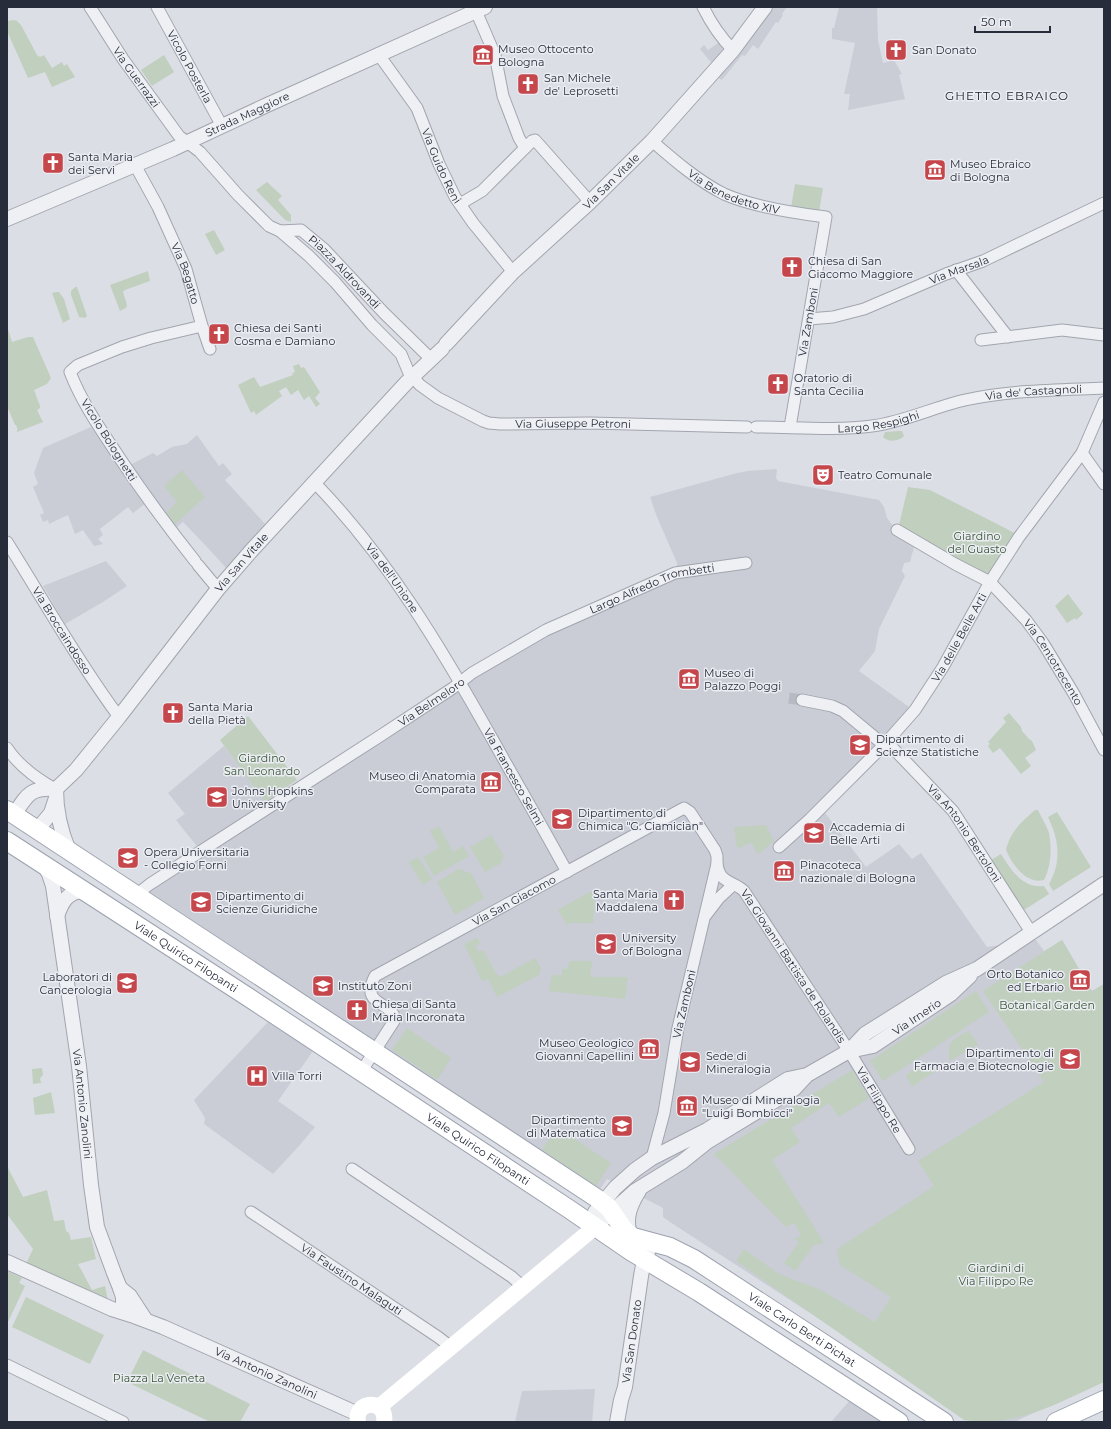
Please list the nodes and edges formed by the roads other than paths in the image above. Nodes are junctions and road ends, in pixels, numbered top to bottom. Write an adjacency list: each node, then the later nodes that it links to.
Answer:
1 (90, 7): 10 (street, Via Guerrazzi)
2 (157, 7): 8 (street, Vicolo Posterla)
3 (703, 7): 6 (street)
4 (765, 7): 6 (street, Via San Vitale)
5 (480, 9): 7 (street, Strada Maggiore); 11 (street)
6 (734, 50): 9 (street, Via San Vitale)
7 (379, 54): 8 (street, Strada Maggiore); 15 (street, Via Guido Reni)
8 (222, 126): 10 (street, Strada Maggiore)
9 (652, 141): 13 (street, Via San Vitale); 16 (street, Via Benedetto XIV)
10 (187, 143): 12 (street, Strada Maggiore); 18 (street, Piazza Aldrovandi)
11 (525, 148): 13 (street); 15 (street)
12 (135, 165): 17 (street, Strada Maggiore); 24 (street, Via Begatto)
13 (590, 202): 20 (street, Via San Vitale)
14 (1104, 203): 19 (street, Via Marsala)
15 (460, 204): 20 (street, Via Guido Reni)
16 (826, 217): 22 (street, Via Zamboni)
17 (7, 219)
18 (280, 231): 21 (street, Piazza Aldrovandi); 23 (street, Piazza Aldrovandi)
19 (956, 270): 22 (street, Via Marsala); 26 (street)
20 (513, 272): 29 (street, Via San Vitale)
21 (384, 313): 23 (street, Piazza Aldrovandi); 29 (street, Piazza Aldrovandi)
22 (808, 319): 34 (street, Via Zamboni)
23 (372, 325): 30 (street, Piazza Aldrovandi)
24 (202, 326): 28 (street, Via Begatto); 42 (street, Vicolo Bolognetti)
25 (1104, 335): 26 (street)
26 (1008, 336): 27 (street)
27 (981, 340)
28 (210, 349)
29 (431, 359): 30 (street, Via San Vitale)
30 (413, 378): 34 (street, Via Giuseppe Petroni); 36 (street, Via San Vitale)
31 (1104, 388): 32 (street, Via de' Castagnoli)
32 (965, 400): 34 (street, Largo Respighi)
33 (1104, 402): 35 (street, Via delle Belle Arti)
34 (790, 427)
35 (1082, 452): 37 (street); 41 (street, Via delle Belle Arti)
36 (314, 482): 42 (street, Via San Vitale); 44 (street, Via dell'Unione)
37 (1104, 484)
38 (897, 530): 41 (street, Via Centotrecento)
39 (7, 542): 46 (street, Via Broccaindosso)
40 (746, 563): 43 (street, Largo Alfredo Trombetti)
41 (990, 582): 47 (street, Via delle Belle Arti); 49 (street, Via Centotrecento)
42 (218, 589): 46 (street, Via San Vitale)
43 (560, 623): 44 (street, Via Belmeloro)
44 (460, 682): 58 (street, Via Francesco Selmi); 62 (street, Via Belmeloro)
45 (802, 700): 47 (street, Via Antonio Bertoloni)
46 (119, 717): 50 (street, Via San Vitale)
47 (885, 743): 54 (street, Via delle Belle Arti); 65 (street, Via Antonio Bertoloni)
48 (7, 748): 50 (street)
49 (1104, 750)
50 (56, 794): 51 (street); 52 (street); 55 (street)
51 (10, 813): 52 (main road); 53 (main road)
52 (37, 830): 53 (main road); 55 (main road)
53 (8, 844): 57 (main road, Viale Quirico Filopanti)
54 (779, 848)
55 (69, 851): 62 (main road)
56 (717, 860): 58 (street, Via San Giacomo); 60 (street, Via Giovanni Battista de Rolandis); 64 (street, Via Zamboni)
57 (44, 865): 61 (main road, Viale Quirico Filopanti); 63 (street, Via Antonio Zanolini)
58 (567, 872): 67 (street, Via San Giacomo)
59 (1104, 884): 65 (street, Via Irnerio)
60 (733, 885): 64 (street, Via Zamboni); 66 (street, Via Giovanni Battista de Rolandis)
61 (83, 891): 63 (street); 68 (main road, Viale Quirico Filopanti)
62 (136, 895): 67 (main road)
63 (57, 917): 82 (street, Via Antonio Zanolini)
64 (703, 921): 71 (street, Via Zamboni)
65 (1030, 932): 66 (street, Via Irnerio)
66 (849, 1051): 69 (street, Via Irnerio); 70 (street, Via Filippo Re)
67 (374, 1052): 68 (street); 74 (main road)
68 (361, 1072): 76 (main road, Viale Quirico Filopanti)
69 (704, 1138): 71 (street); 73 (street)
70 (909, 1149)
71 (652, 1158): 74 (street)
72 (352, 1169): 81 (street)
73 (645, 1185): 74 (street); 77 (street)
74 (607, 1207): 76 (street); 77 (main road)
75 (251, 1212): 85 (street, Via Faustino Malaguti)
76 (595, 1227): 79 (main road, Viale Quirico Filopanti); 81 (main road)
77 (633, 1237): 78 (main road, Viale Carlo Berti Pichat)
78 (657, 1244): 79 (street); 86 (main road, Viale Carlo Berti Pichat)
79 (644, 1260): 88 (main road); 94 (street, Via San Donato)
80 (7, 1262): 83 (street)
81 (523, 1287): 85 (main road)
82 (120, 1288): 83 (street, Via Antonio Zanolini); 84 (street, Via Antonio Zanolini)
83 (123, 1312): 84 (street)
84 (145, 1319): 91 (street, Via Antonio Zanolini)
85 (451, 1347): 90 (main road)
86 (847, 1359): 88 (main road); 96 (main road, Viale Carlo Berti Pichat)
87 (7, 1365): 92 (street)
88 (834, 1380): 95 (main road)
89 (1104, 1400): 97 (main road)
90 (379, 1407): 91 (main road); 93 (main road)
91 (358, 1418)
92 (123, 1422)
93 (384, 1422)
94 (617, 1422)
95 (899, 1422)
96 (944, 1422)
97 (1056, 1422)

